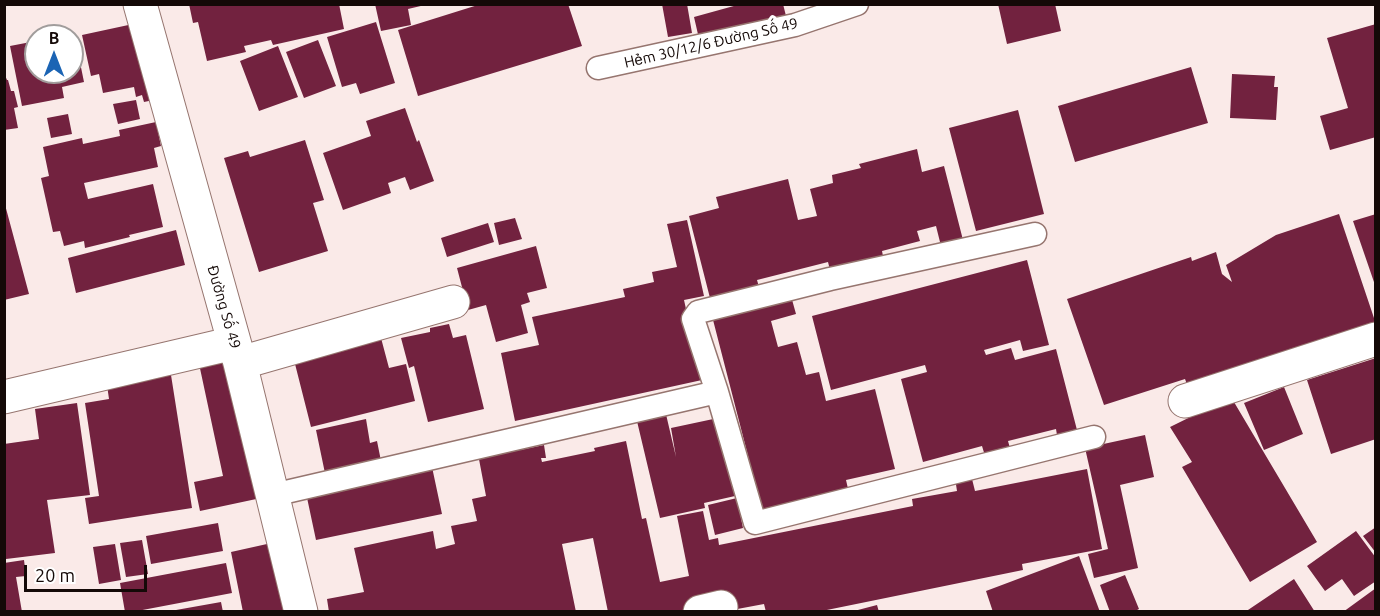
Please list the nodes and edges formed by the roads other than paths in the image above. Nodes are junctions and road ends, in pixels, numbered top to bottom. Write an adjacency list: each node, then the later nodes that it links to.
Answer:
1 (140, 4): 8 (street, Đường Số 49)
2 (857, 4): 3 (lane, Hẻm 30/12/6 Đường Số 49)
3 (793, 14): 4 (lane, Hẻm 30/12/6 Đường Số 49)
4 (598, 68)
5 (1035, 234): 9 (lane)
6 (453, 302): 8 (street)
7 (1376, 339): 11 (street)
8 (237, 353): 10 (street); 13 (street, Đường Số 49)
9 (717, 392): 12 (lane); 13 (lane)
10 (4, 397)
11 (1185, 401)
12 (1094, 437)
13 (273, 495): 14 (street, Đường Số 49)
14 (301, 612)

